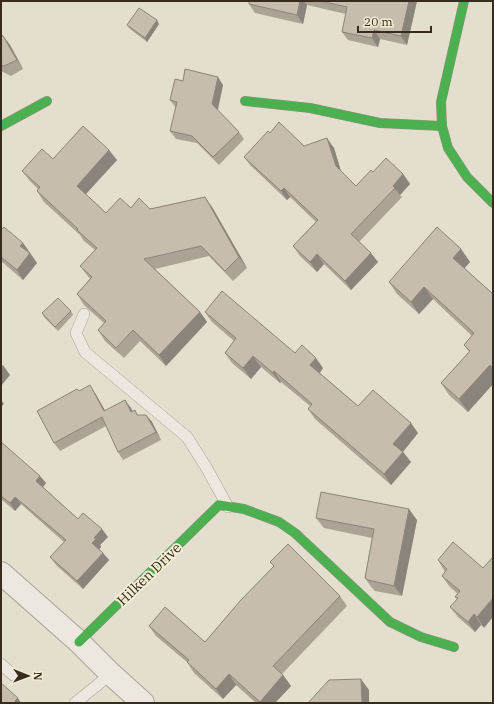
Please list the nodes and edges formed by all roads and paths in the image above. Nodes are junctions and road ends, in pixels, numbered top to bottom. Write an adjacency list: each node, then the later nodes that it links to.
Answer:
1 (464, 1): 5 (street)
2 (48, 101): 4 (street)
3 (244, 101): 5 (street)
4 (1, 126)
5 (442, 126): 6 (street)
6 (493, 204)
7 (84, 314): 8 (lane)
8 (224, 506): 10 (street, Hilken Drive); 11 (street)
9 (1, 573): 10 (street)
10 (79, 642): 13 (street)
11 (454, 647)
12 (1, 664): 14 (lane)
13 (111, 674): 15 (lane); 16 (street)
14 (13, 675)
15 (75, 703)
16 (143, 703)

